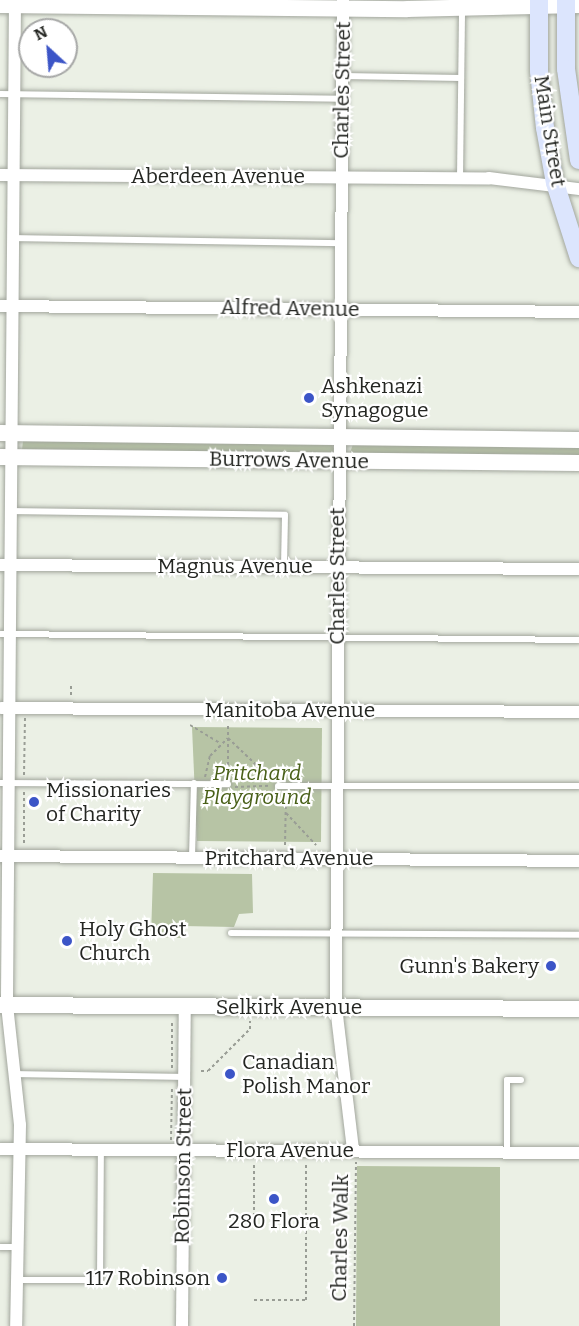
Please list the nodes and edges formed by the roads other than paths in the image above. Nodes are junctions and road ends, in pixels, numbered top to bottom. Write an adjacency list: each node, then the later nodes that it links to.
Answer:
1 (10, 3): 4 (street); 12 (street)
2 (539, 3): 3 (street); 6 (street); 18 (main road, Main Street)
3 (571, 3): 8 (main road, Main Street)
4 (343, 4): 5 (street); 9 (street, Charles Street)
5 (427, 4): 6 (street)
6 (462, 4): 10 (lane)
7 (579, 34): 8 (main road)
8 (566, 69): 14 (main road, Main Street)
9 (343, 76): 10 (lane); 13 (street, Charles Street)
10 (462, 78): 17 (lane)
11 (0, 94): 12 (lane)
12 (13, 94): 13 (lane); 15 (street)
13 (342, 99): 16 (street, Charles Street)
14 (579, 160)
15 (6, 175): 16 (street, Aberdeen Avenue); 20 (street)
16 (341, 176): 17 (street, Aberdeen Avenue); 21 (street, Charles Street)
17 (460, 178): 18 (street, Aberdeen Avenue)
18 (555, 183): 19 (street, Aberdeen Avenue); 22 (main road, Main Street)
19 (579, 189)
20 (12, 238): 21 (lane); 23 (street)
21 (341, 243): 24 (street, Charles Street)
22 (579, 258)
23 (6, 306): 24 (street, Alfred Avenue); 26 (street)
24 (340, 308): 25 (street, Alfred Avenue); 27 (street, Charles Street)
25 (579, 312)
26 (5, 434): 27 (street, Burrows Avenue); 29 (street)
27 (338, 437): 28 (street, Burrows Avenue); 30 (street, Charles Street)
28 (579, 440)
29 (5, 457): 30 (street, Burrows Avenue); 32 (street)
30 (337, 461): 31 (street, Burrows Avenue); 35 (street, Charles Street)
31 (579, 463)
32 (10, 511): 33 (street); 34 (lane)
33 (5, 565): 34 (street, Magnus Avenue); 37 (street)
34 (284, 567): 35 (street, Magnus Avenue)
35 (337, 567): 36 (street, Magnus Avenue); 38 (street, Charles Street)
36 (579, 568)
37 (4, 634): 38 (lane); 40 (street)
38 (337, 637): 39 (lane); 41 (street, Charles Street)
39 (579, 640)
40 (4, 708): 41 (street, Manitoba Avenue); 43 (street)
41 (338, 710): 42 (street, Manitoba Avenue); 46 (street, Charles Street)
42 (579, 712)
43 (4, 783): 44 (lane); 49 (street)
44 (194, 783): 45 (lane); 50 (lane)
45 (228, 784)
46 (337, 785): 47 (lane); 48 (lane); 51 (street, Charles Street)
47 (278, 786)
48 (579, 786)
49 (4, 856): 50 (street, Pritchard Avenue); 53 (street)
50 (192, 858): 51 (street, Pritchard Avenue)
51 (336, 859): 52 (street, Pritchard Avenue); 55 (street, Charles Street)
52 (579, 861)
53 (4, 929): 57 (street)
54 (231, 933): 55 (lane)
55 (336, 934): 56 (lane); 59 (street, Charles Street)
56 (579, 935)
57 (4, 1005): 58 (street, Selkirk Avenue); 61 (street)
58 (185, 1006): 59 (street, Selkirk Avenue); 62 (street, Robinson Street)
59 (336, 1007): 60 (street, Selkirk Avenue); 68 (street, Charles Street)
60 (579, 1009)
61 (14, 1074): 62 (lane); 65 (street)
62 (178, 1077): 67 (street, Robinson Street)
63 (521, 1080): 69 (lane)
64 (0, 1149): 65 (street, Flora Avenue)
65 (20, 1149): 66 (street, Flora Avenue); 72 (street)
66 (101, 1149): 67 (street, Flora Avenue); 73 (lane)
67 (177, 1150): 68 (street, Flora Avenue); 75 (street, Robinson Street)
68 (353, 1150): 69 (street, Flora Avenue)
69 (507, 1152): 70 (street, Flora Avenue)
70 (579, 1153)
71 (0, 1247): 72 (lane)
72 (18, 1247): 73 (street)
73 (17, 1280): 74 (street)
74 (16, 1326)
75 (182, 1326)

